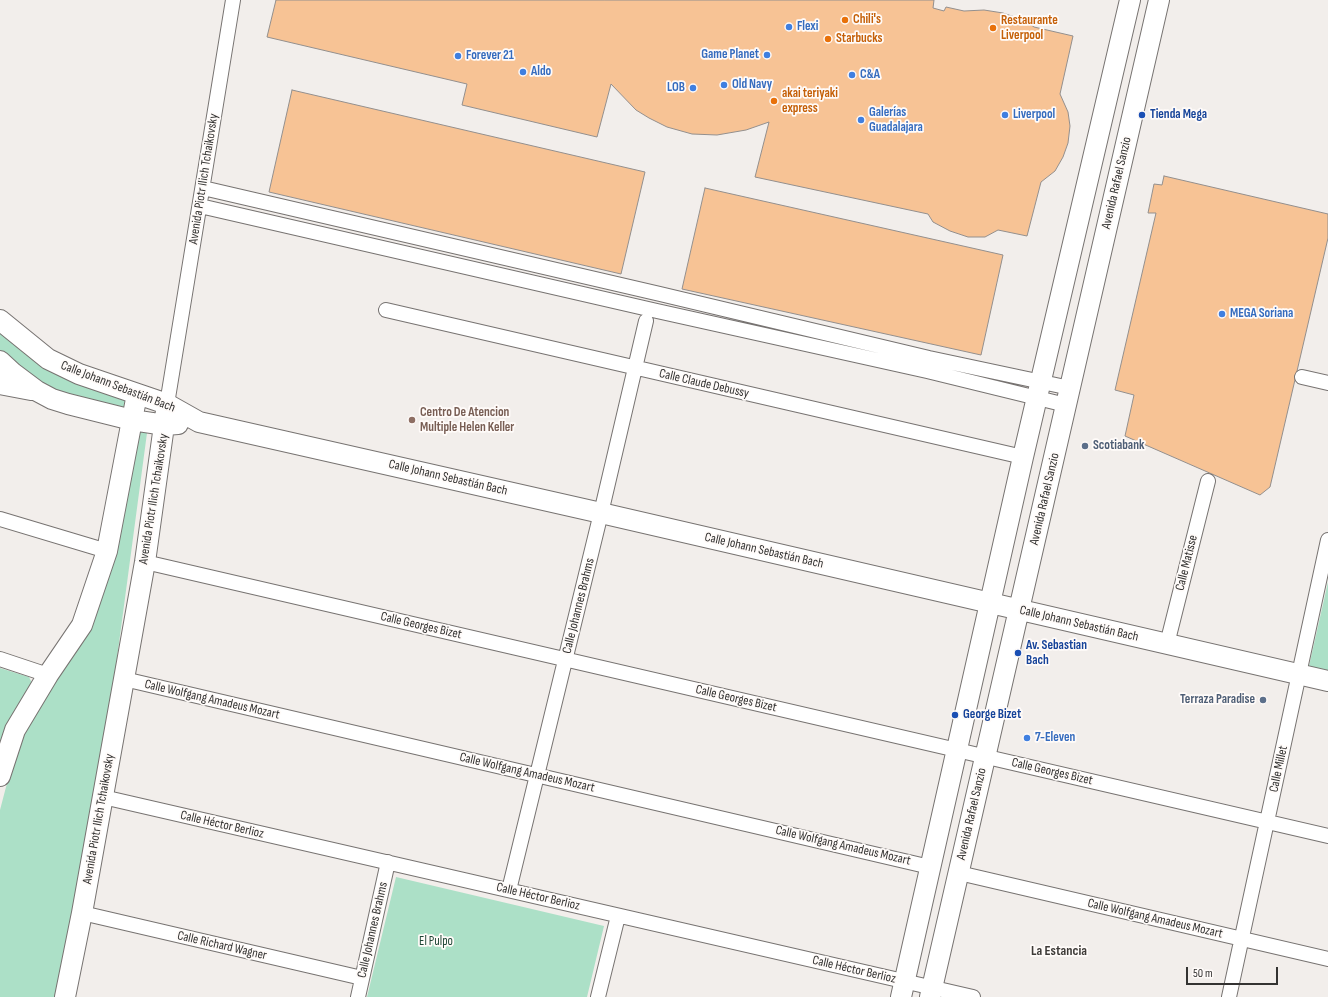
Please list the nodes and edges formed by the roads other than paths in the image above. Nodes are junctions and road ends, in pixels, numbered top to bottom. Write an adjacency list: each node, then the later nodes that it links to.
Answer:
1 (233, 0): 4 (street, Avenida Piotr Ilich Tchaikovsky)
2 (1130, 0): 16 (street)
3 (1159, 0): 19 (street, Avenida Rafael Sanzio)
4 (203, 188): 5 (street, Avenida Piotr Ilich Tchaikovsky); 10 (street)
5 (200, 206): 13 (street); 20 (street, Avenida Piotr Ilich Tchaikovsky)
6 (386, 310): 11 (street, Calle Claude Debussy)
7 (0, 320): 18 (street, Calle Johann Sebastián Bach)
8 (646, 321): 11 (street, Calle Johannes Brahms)
9 (0, 361): 17 (street, Calle Johann Sebastián Bach)
10 (962, 365): 13 (street); 16 (street)
11 (635, 368): 24 (street, Calle Claude Debussy); 26 (street, Calle Johannes Brahms)
12 (1302, 377): 14 (street)
13 (958, 378): 16 (street)
14 (1328, 383)
15 (0, 384): 17 (street)
16 (1038, 390): 19 (street); 24 (street)
17 (37, 391): 21 (street, Calle Johann Sebastián Bach)
18 (137, 394): 20 (street, Calle Johann Sebastián Bach); 21 (street)
19 (1068, 396): 32 (street, Avenida Rafael Sanzio)
20 (167, 404): 22 (street, Calle Johann Sebastián Bach); 23 (street, Avenida Piotr Ilich Tchaikovsky)
21 (132, 420): 23 (street, Calle Johann Sebastián Bach); 29 (street)
22 (199, 422): 23 (street, Calle Johann Sebastián Bach); 26 (street, Calle Johann Sebastián Bach)
23 (165, 425): 30 (street, Avenida Piotr Ilich Tchaikovsky)
24 (1022, 457): 31 (street)
25 (1208, 481): 33 (street, Calle Matisse)
26 (601, 513): 31 (street, Calle Johann Sebastián Bach); 35 (street, Calle Johannes Brahms)
27 (0, 520): 29 (street)
28 (1328, 540): 36 (street, Calle Millet)
29 (107, 551): 37 (street)
30 (145, 562): 35 (street, Calle Georges Bizet); 38 (street, Avenida Piotr Ilich Tchaikovsky)
31 (990, 603): 32 (street, Calle Johann Sebastián Bach); 40 (street)
32 (1019, 610): 33 (street, Calle Johann Sebastián Bach); 41 (street, Avenida Rafael Sanzio)
33 (1167, 644): 36 (street, Calle Johann Sebastián Bach)
34 (0, 659): 37 (street)
35 (566, 660): 40 (street, Calle Georges Bizet); 42 (street, Calle Johannes Brahms)
36 (1298, 674): 39 (street, Calle Johann Sebastián Bach); 45 (street, Calle Millet)
37 (48, 675): 43 (street)
38 (124, 679): 42 (street, Calle Wolfgang Amadeus Mozart); 44 (street, Avenida Piotr Ilich Tchaikovsky)
39 (1328, 681)
40 (957, 750): 41 (street, Calle Georges Bizet); 48 (street)
41 (985, 757): 45 (street, Calle Georges Bizet); 49 (street, Avenida Rafael Sanzio)
42 (537, 775): 48 (street, Calle Wolfgang Amadeus Mozart); 50 (street, Calle Johannes Brahms)
43 (0, 776)
44 (103, 797): 47 (street, Calle Héctor Berlioz); 51 (street, Avenida Piotr Ilich Tchaikovsky)
45 (1267, 822): 46 (street, Calle Georges Bizet); 53 (street, Calle Millet)
46 (1328, 836)
47 (388, 862): 50 (street, Calle Héctor Berlioz); 55 (street, Calle Johannes Brahms)
48 (930, 867): 56 (street)
49 (959, 873): 53 (street, Calle Wolfgang Amadeus Mozart); 57 (street, Avenida Rafael Sanzio)
50 (509, 890): 52 (street, Calle Héctor Berlioz)
51 (82, 913): 55 (street, Calle Richard Wagner); 58 (street, Avenida Piotr Ilich Tchaikovsky)
52 (618, 916): 56 (street, Calle Héctor Berlioz); 60 (street)
53 (1242, 939): 54 (street, Calle Wolfgang Amadeus Mozart); 62 (street, Calle Millet)
54 (1328, 959)
55 (362, 978): 59 (street, Calle Johannes Brahms)
56 (903, 989): 57 (street, Calle Héctor Berlioz)
57 (931, 992): 61 (street, Calle Héctor Berlioz)
58 (65, 997)
59 (358, 997)
60 (598, 997)
61 (973, 997)
62 (1229, 997)

